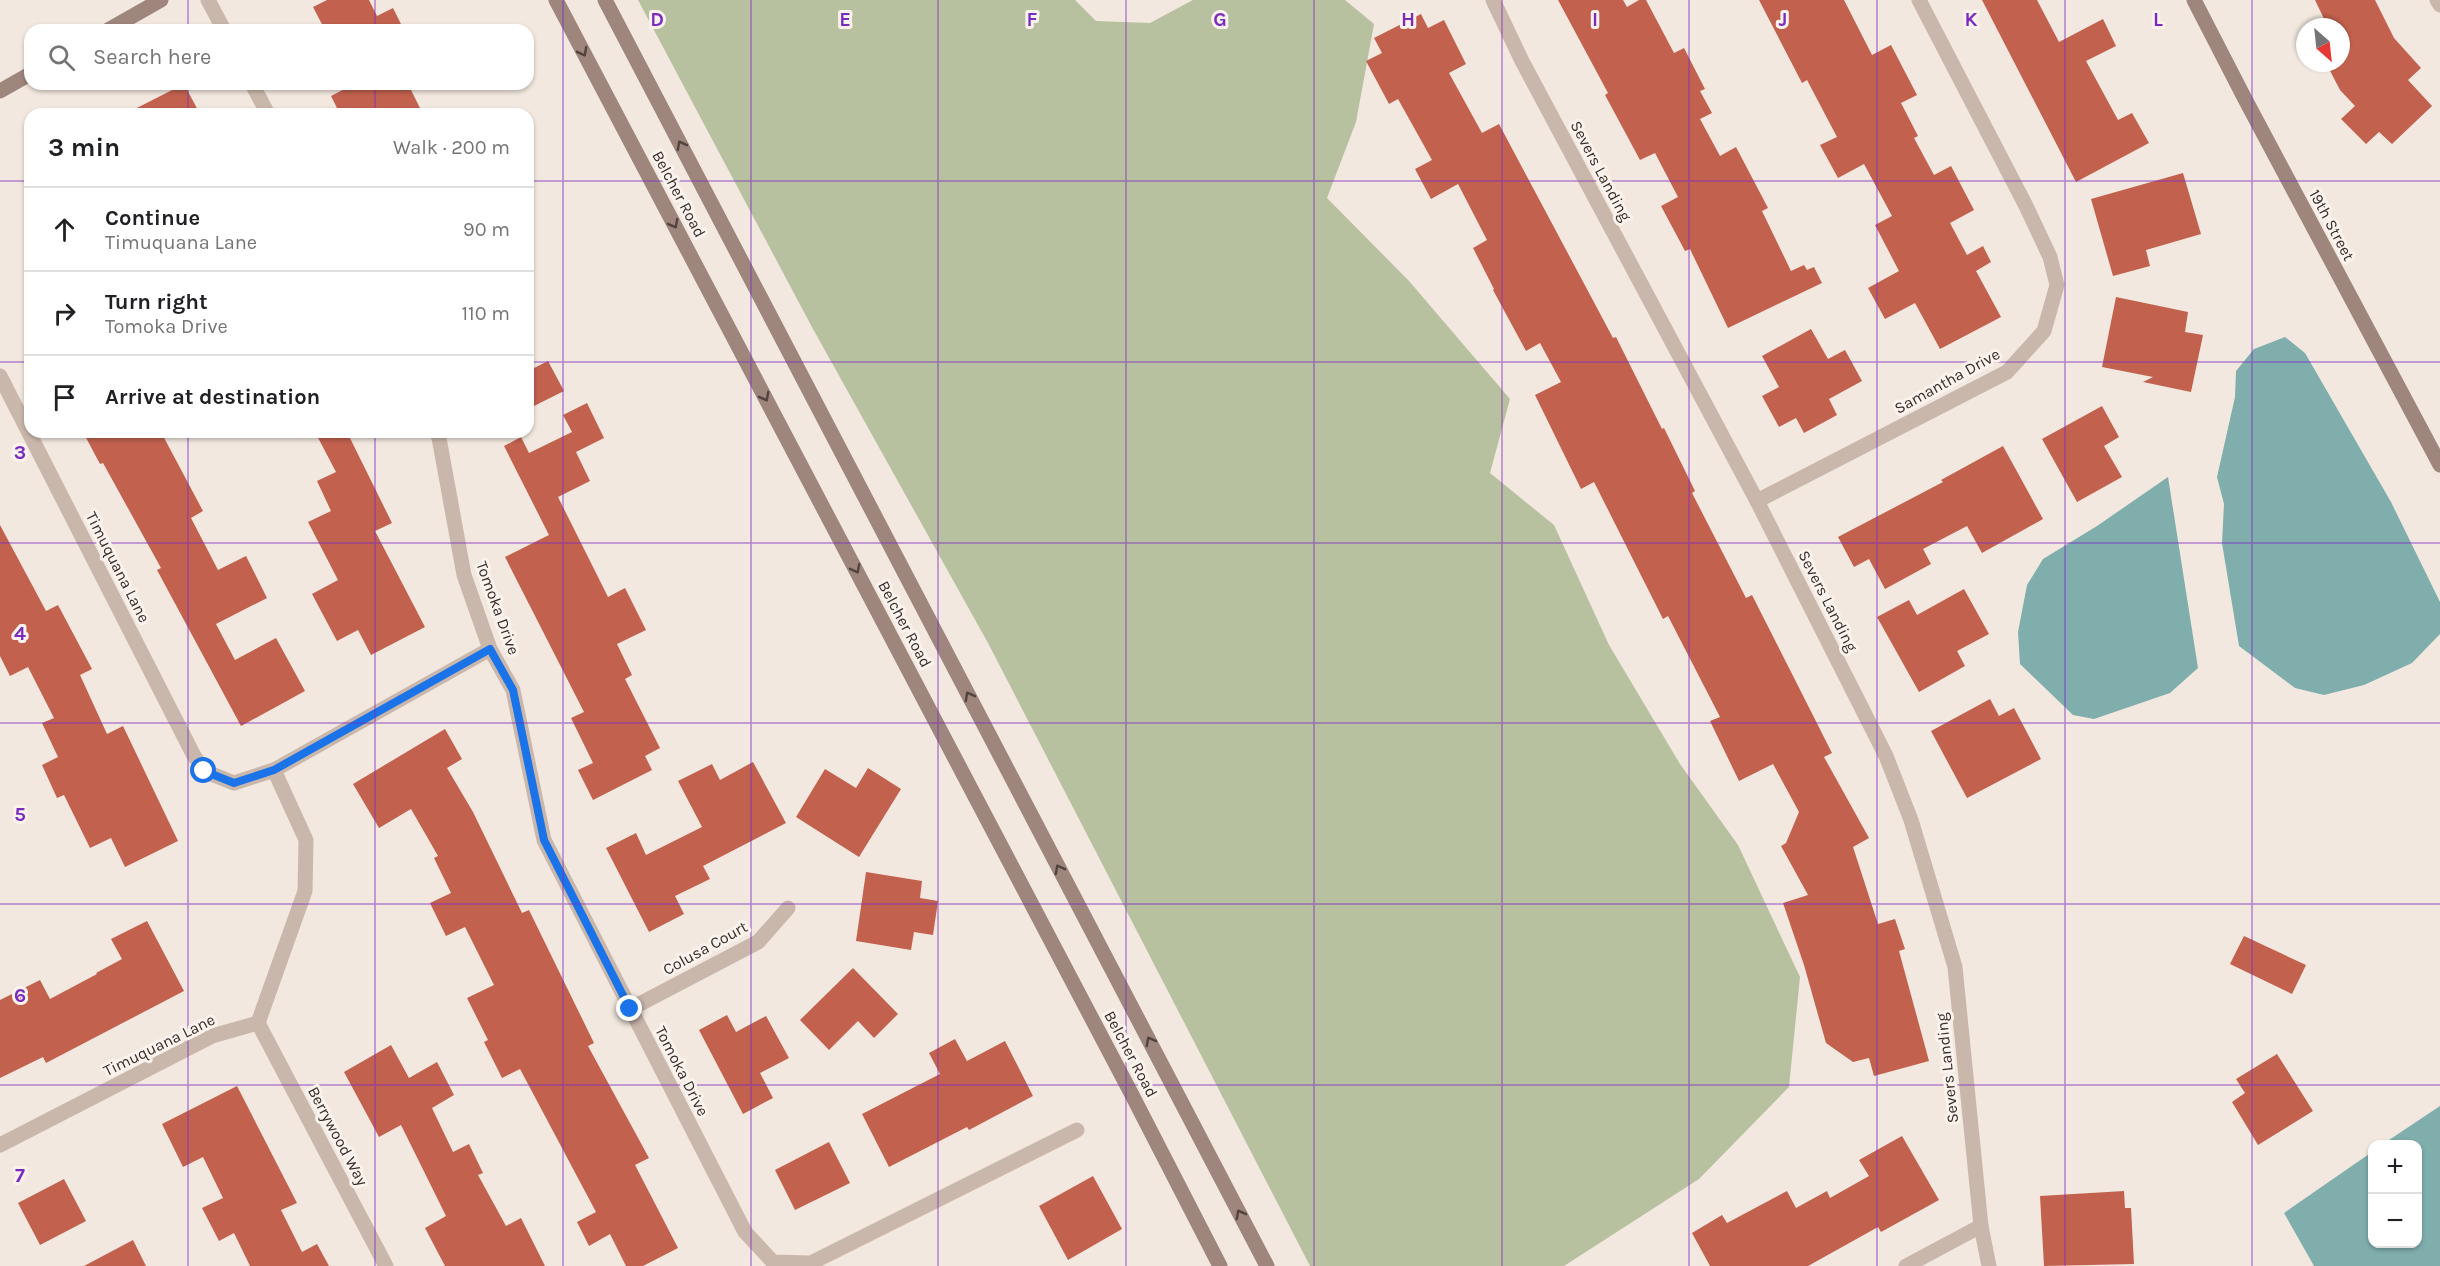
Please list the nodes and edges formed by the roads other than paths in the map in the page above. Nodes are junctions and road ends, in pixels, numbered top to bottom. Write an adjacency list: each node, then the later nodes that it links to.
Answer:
1 (161, 0): 10 (main road)
2 (208, 0): 11 (street)
3 (556, 0): 31 (main road, Belcher Road, one-way to 31)
4 (605, 0): 32 (main road, Belcher Road, one-way to 4)
5 (1493, 0): 21 (street, Severs Landing)
6 (1919, 0): 21 (street, Samantha Drive)
7 (2194, 0): 20 (main road, 19th Street)
8 (2438, 0): 9 (street)
9 (2440, 5)
10 (119, 24)
11 (221, 24)
12 (24, 77): 14 (main road)
13 (255, 90): 15 (street)
14 (0, 91)
15 (265, 108)
16 (0, 376): 17 (street, Timuquana Lane)
17 (24, 423)
18 (32, 438): 23 (street, Timuquana Lane)
19 (439, 438): 22 (street, Tomoka Drive)
20 (2440, 465)
21 (1757, 501): 29 (street, Severs Landing)
22 (490, 649): 23 (street, Timuquana Lane); 25 (street, Tomoka Drive)
23 (274, 770): 26 (street)
24 (788, 908): 25 (street, Colusa Court)
25 (630, 1009): 27 (street, Tomoka Drive)
26 (258, 1023): 28 (street, Timuquana Lane); 30 (street, Berrywood Way)
27 (1077, 1130)
28 (0, 1145)
29 (1982, 1226): 33 (street); 34 (street, Severs Landing)
30 (386, 1266)
31 (1220, 1266)
32 (1267, 1266)
33 (1906, 1266)
34 (1989, 1266)

